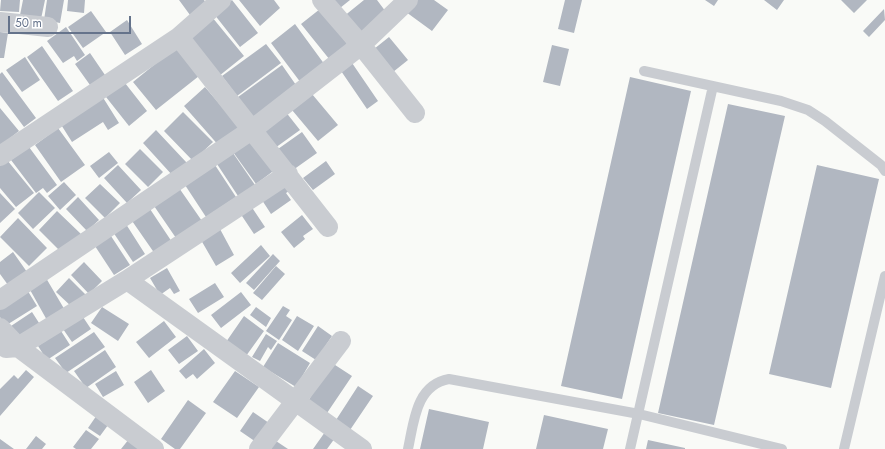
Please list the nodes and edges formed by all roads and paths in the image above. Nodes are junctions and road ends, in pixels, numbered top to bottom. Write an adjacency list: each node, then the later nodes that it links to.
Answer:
1 (221, 0): 6 (street)
2 (322, 0): 7 (street)
3 (408, 0): 7 (street)
4 (0, 22): 5 (street)
5 (48, 28)
6 (179, 37): 11 (street); 12 (street)
7 (361, 44): 10 (street); 11 (street)
8 (644, 71): 9 (lane)
9 (713, 86): 13 (lane); 23 (lane)
10 (415, 113)
11 (253, 129): 14 (street); 18 (street)
12 (0, 156)
13 (885, 171)
14 (288, 174): 15 (street); 17 (street)
15 (328, 227)
16 (885, 276): 30 (lane)
17 (127, 280): 21 (street); 22 (street)
18 (0, 300)
19 (0, 328): 21 (street)
20 (341, 341): 22 (street)
21 (9, 348): 24 (street)
22 (295, 401): 25 (street); 26 (street)
23 (639, 414): 27 (lane); 28 (lane); 29 (lane)
24 (154, 449)
25 (259, 449)
26 (362, 449)
27 (408, 449)
28 (630, 449)
29 (782, 449)
30 (844, 449)

